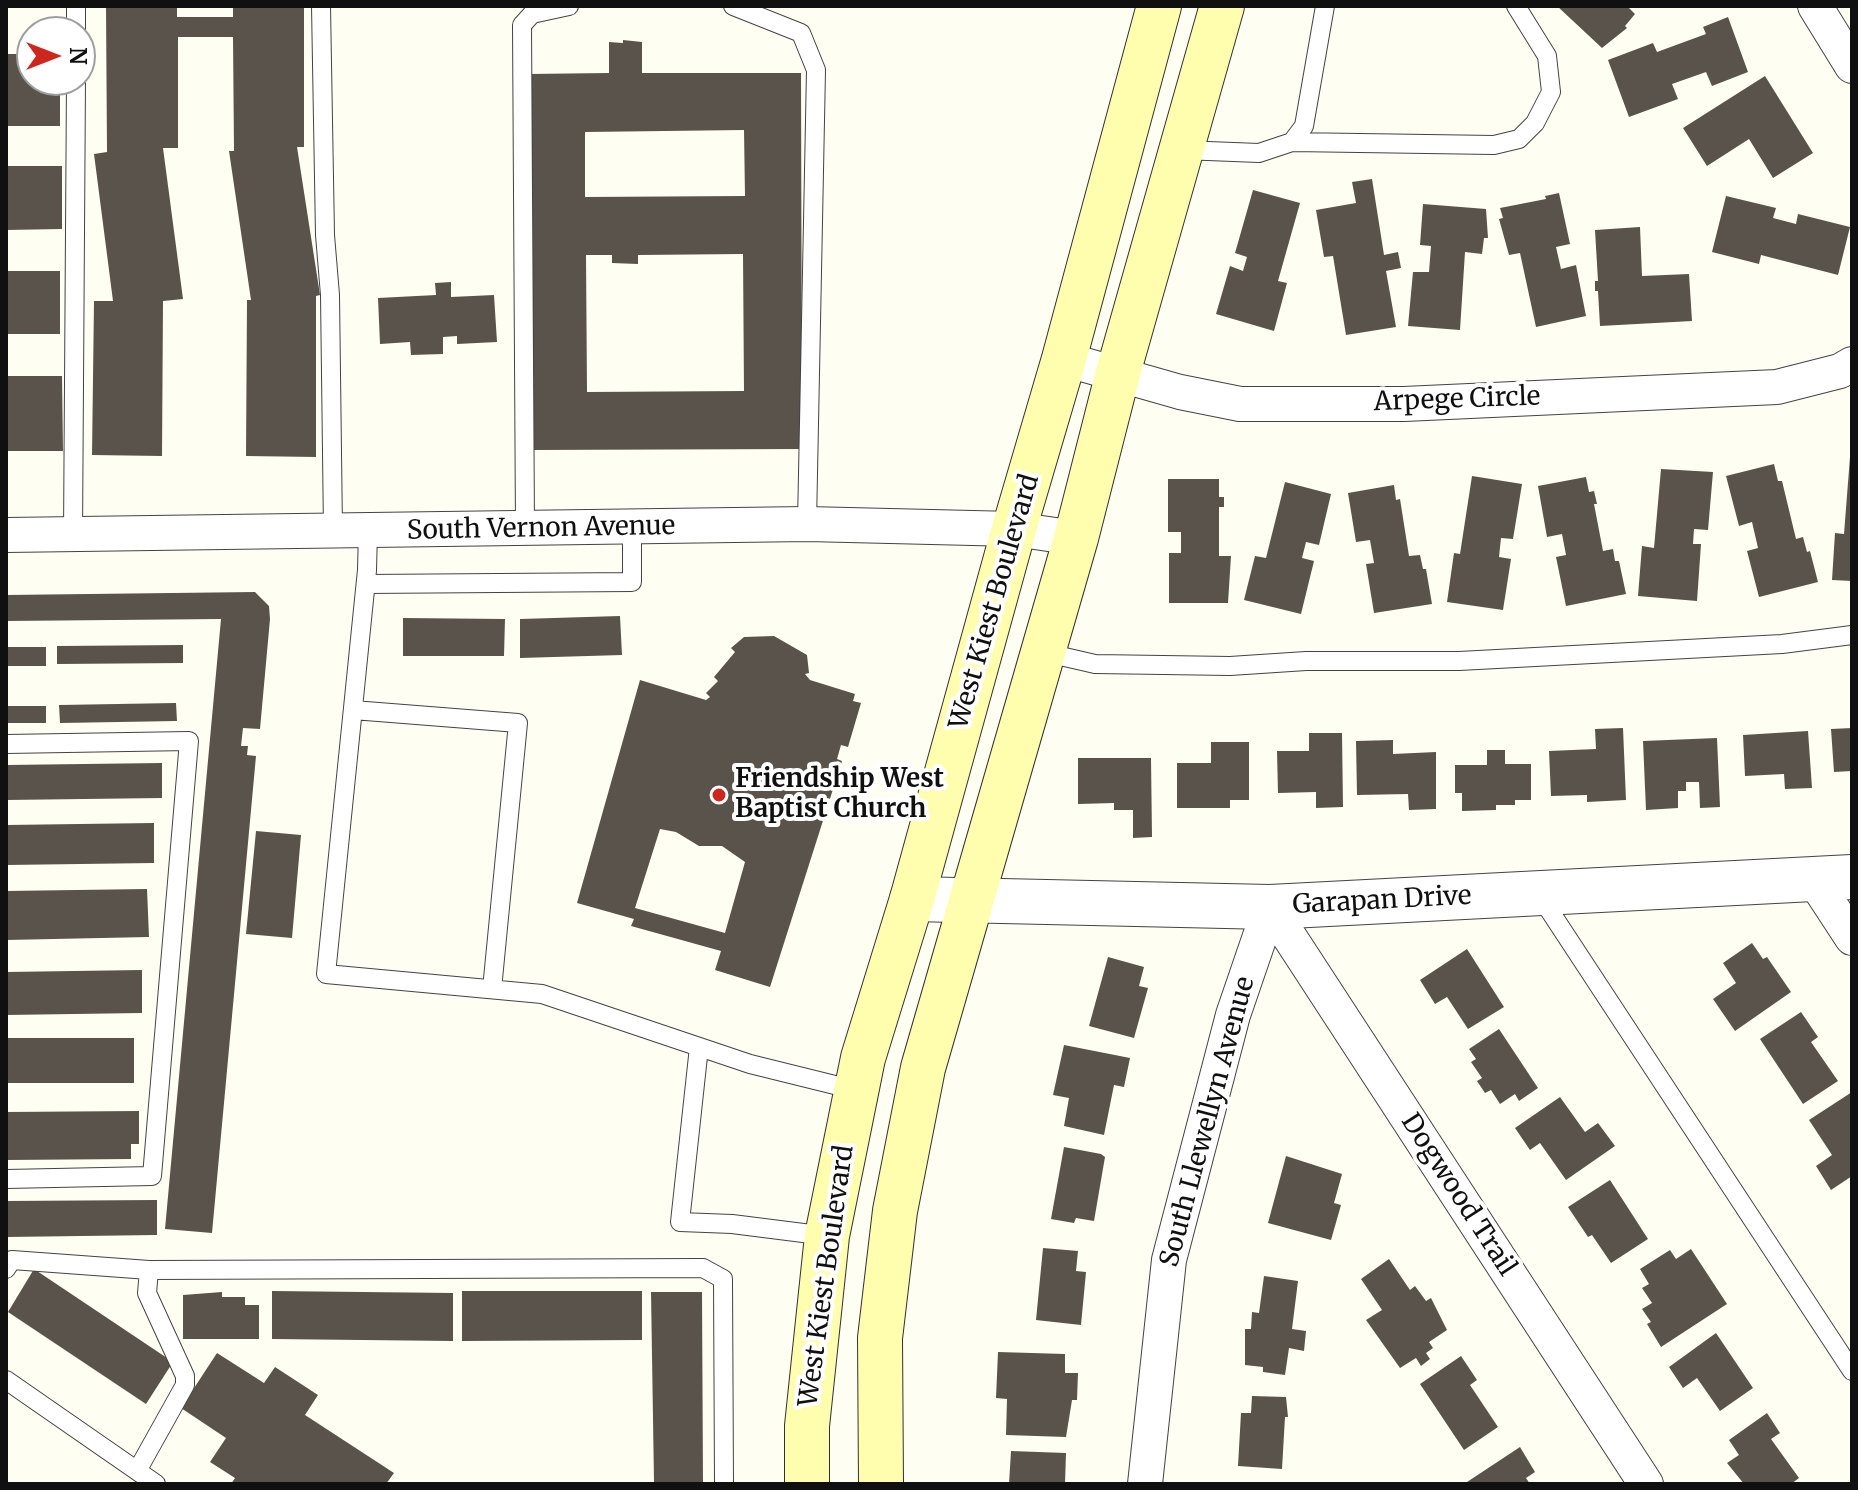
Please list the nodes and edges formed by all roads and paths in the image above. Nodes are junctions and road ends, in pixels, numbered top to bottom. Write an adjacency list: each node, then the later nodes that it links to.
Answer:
1 (321, 6): 20 (lane)
2 (569, 6): 17 (lane)
3 (733, 6): 16 (lane)
4 (1159, 6): 13 (main road, West Kiest Boulevard)
5 (1222, 6): 12 (main road)
6 (1325, 6): 11 (lane)
7 (1516, 6): 11 (lane)
8 (1815, 6): 9 (street)
9 (1852, 66)
10 (76, 96): 23 (lane)
11 (1292, 142): 12 (lane)
12 (1181, 150): 15 (main road)
13 (1064, 359): 15 (street, Arpege Circle); 19 (main road, West Kiest Boulevard)
14 (1852, 364): 15 (street, Arpege Circle)
15 (1118, 373): 24 (main road)
16 (807, 524): 18 (street, South Vernon Avenue); 19 (street, South Vernon Avenue)
17 (525, 529): 18 (street, South Vernon Avenue); 21 (street, South Vernon Avenue)
18 (632, 529): 25 (lane)
19 (1014, 529): 24 (street, South Vernon Avenue); 32 (main road, West Kiest Boulevard)
20 (333, 531): 21 (street, South Vernon Avenue); 23 (street, South Vernon Avenue)
21 (368, 531): 25 (lane)
22 (6, 535): 23 (street, South Vernon Avenue)
23 (73, 535)
24 (1076, 538): 27 (main road)
25 (366, 584): 28 (lane)
26 (1852, 635): 27 (lane)
27 (1043, 652): 33 (main road)
28 (353, 710): 36 (lane); 36 (lane)
29 (6, 744): 40 (lane)
30 (1833, 878): 31 (street, Garapan Drive); 35 (street)
31 (1539, 894): 34 (street, Garapan Drive); 44 (lane)
32 (912, 899): 33 (street, Garapan Drive); 39 (main road, West Kiest Boulevard)
33 (972, 899): 34 (street, Garapan Drive); 38 (main road)
34 (1270, 907): 51 (street, South Llewellyn Avenue); 52 (street, Dogwood Trail)
35 (1852, 938)
36 (492, 989): 37 (lane)
37 (699, 1047): 39 (lane); 41 (lane)
38 (923, 1068): 39 (main road); 50 (main road)
39 (859, 1074): 41 (main road, West Kiest Boulevard)
40 (6, 1179)
41 (827, 1236): 49 (main road, West Kiest Boulevard)
42 (6, 1269): 43 (lane)
43 (149, 1270): 46 (lane); 48 (lane)
44 (1852, 1371)
45 (6, 1380): 46 (lane)
46 (137, 1471): 47 (lane)
47 (156, 1484)
48 (724, 1484)
49 (807, 1484)
50 (881, 1484)
51 (1145, 1484)
52 (1646, 1484)

